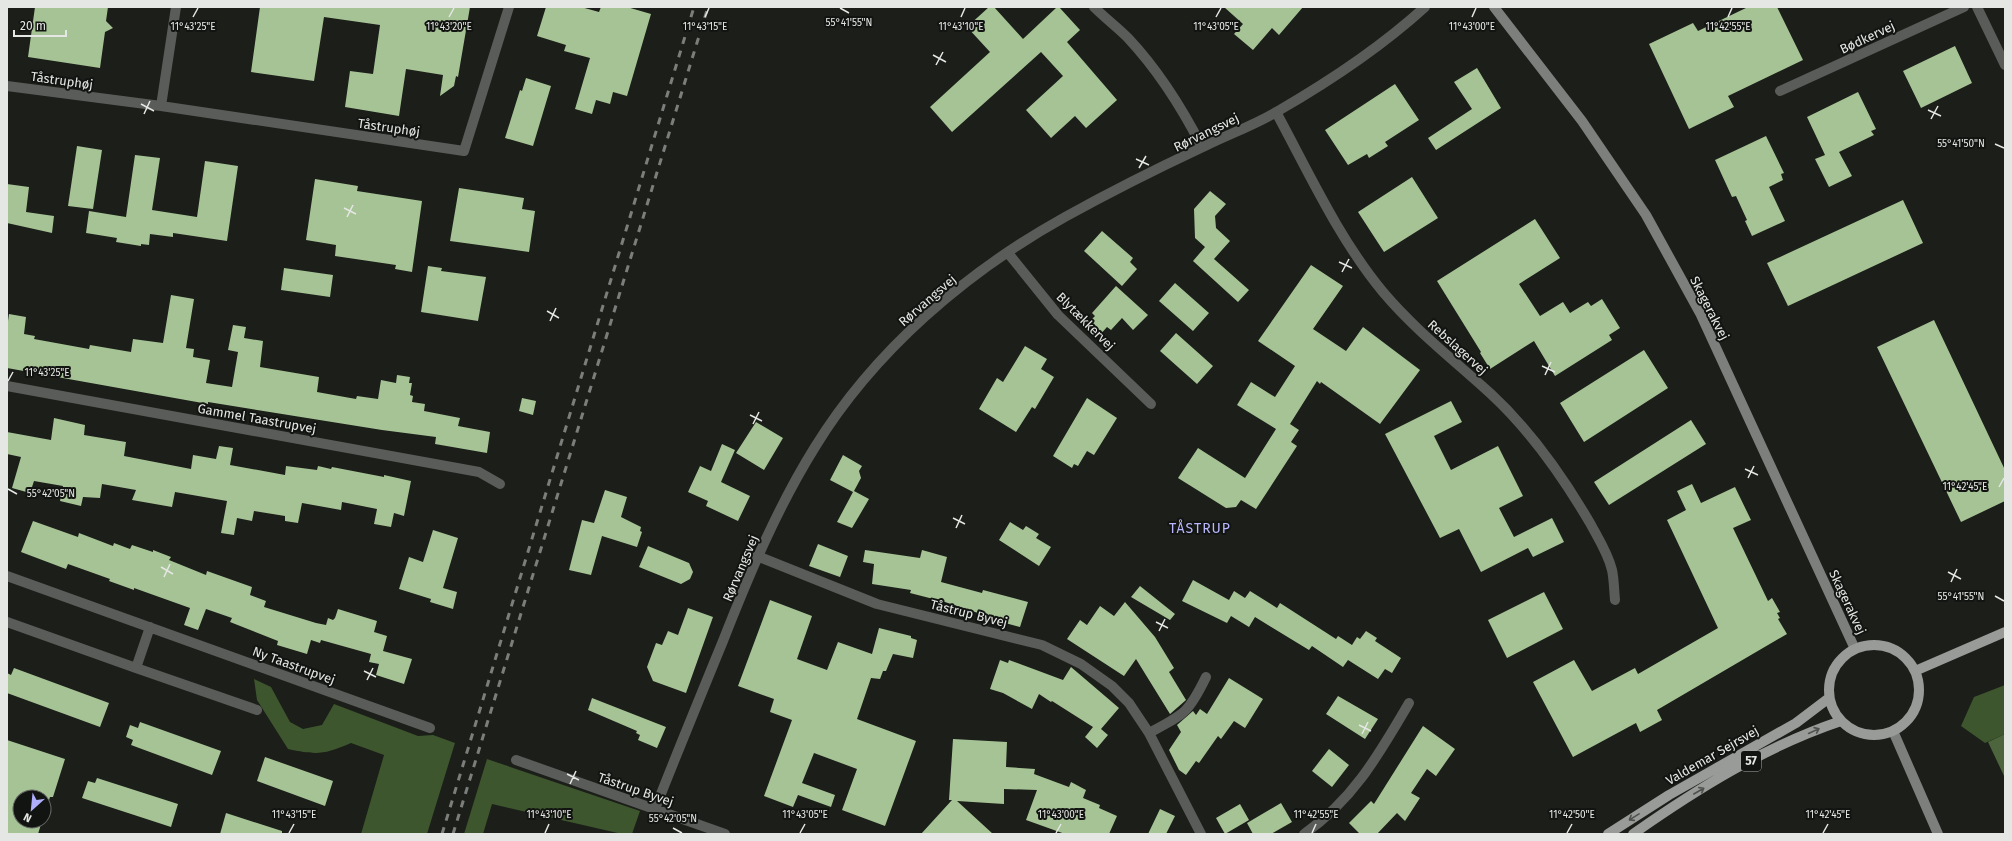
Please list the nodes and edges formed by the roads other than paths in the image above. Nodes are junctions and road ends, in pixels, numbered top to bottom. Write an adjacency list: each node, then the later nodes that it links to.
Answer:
1 (176, 7): 11 (street)
2 (508, 7): 11 (street, Tåstruphøj)
3 (1094, 7): 13 (street)
4 (1425, 7): 12 (street, Rørvangsvej)
5 (1494, 7): 24 (street, Skagerakvej)
6 (1964, 7): 10 (street, Bødkervej)
7 (1977, 7): 8 (street)
8 (2005, 65)
9 (7, 86): 11 (street, Tåstruphøj)
10 (1780, 91)
11 (160, 106)
12 (1276, 112): 13 (street, Rørvangsvej); 20 (street, Rebslagervej)
13 (1202, 147): 14 (street, Rørvangsvej)
14 (1008, 252): 16 (street, Blytækkervej); 18 (street, Rørvangsvej)
15 (7, 386): 17 (street, Gammel Taastrupvej)
16 (1151, 404)
17 (500, 484)
18 (757, 556): 34 (street, Tåstrup Byvej); 36 (street, Rørvangsvej)
19 (7, 576): 22 (street, Ny Taastrupvej)
20 (1615, 600)
21 (7, 622): 25 (street)
22 (150, 627): 25 (street); 32 (street, Ny Taastrupvej)
23 (2005, 632): 26 (main road)
24 (1855, 649): 26 (main road); 28 (main road)
25 (136, 668): 30 (street)
26 (1915, 671): 33 (main road)
27 (1206, 677): 34 (street)
28 (1829, 698): 31 (main road); 40 (main road, Valdemar Sejrsvej / 57, one-way to 40)
29 (1409, 703): 39 (street)
30 (258, 710)
31 (1841, 721): 33 (main road); 41 (main road, Valdemar Sejrsvej / 57, one-way to 31)
32 (430, 728)
33 (1893, 731): 42 (street)
34 (1149, 733): 38 (street, Tåstrup Byvej)
35 (516, 760): 36 (street, Tåstrup Byvej)
36 (655, 809): 37 (street, Tåstrup Byvej)
37 (725, 834)
38 (1201, 834)
39 (1304, 834)
40 (1608, 834)
41 (1633, 834)
42 (1938, 834)

